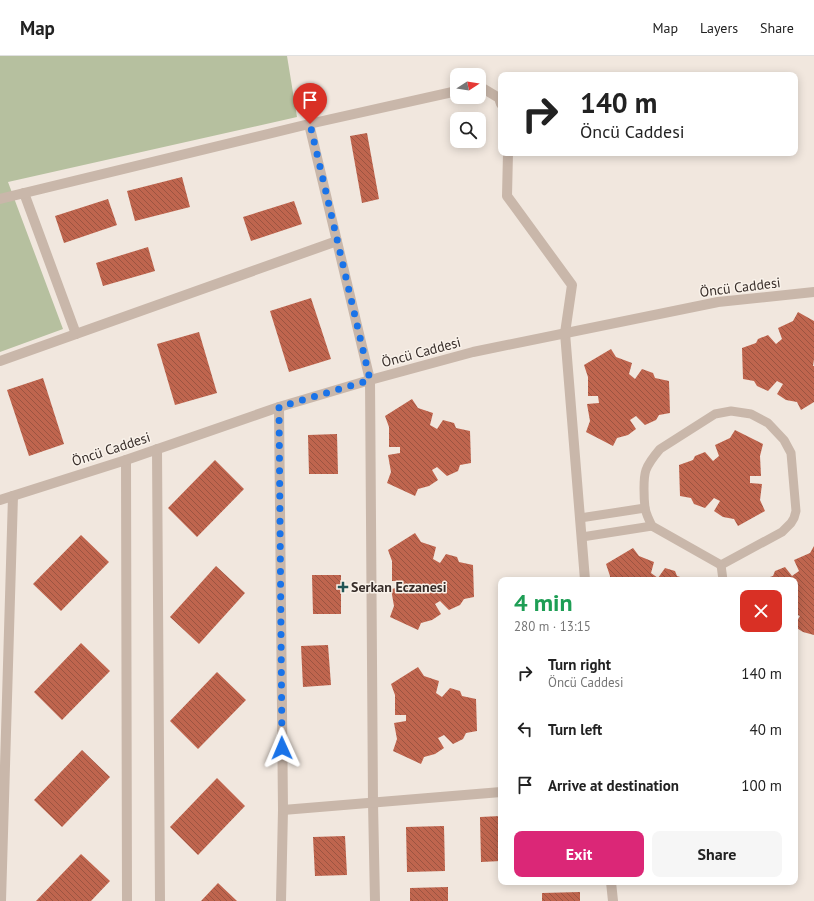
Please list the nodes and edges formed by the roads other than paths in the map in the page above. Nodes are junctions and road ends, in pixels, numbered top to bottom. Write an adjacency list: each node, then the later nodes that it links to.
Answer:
1 (486, 90): 3 (street)
2 (450, 93): 4 (street)
3 (498, 97)
4 (310, 124): 6 (street); 8 (street)
5 (508, 156): 11 (street)
6 (24, 193): 7 (street); 10 (street)
7 (0, 199)
8 (337, 241): 10 (street); 13 (street)
9 (814, 292): 11 (street, Öncü Caddesi)
10 (76, 334): 12 (street)
11 (565, 334): 13 (street, Öncü Caddesi); 20 (street)
12 (0, 361)
13 (370, 380): 14 (street, Öncü Caddesi); 27 (street)
14 (279, 407): 15 (street, Öncü Caddesi); 28 (street)
15 (157, 449): 16 (street, Öncü Caddesi); 32 (street)
16 (126, 460): 17 (street, Öncü Caddesi); 31 (street)
17 (13, 496): 18 (street, Öncü Caddesi); 30 (street)
18 (0, 500)
19 (645, 508): 20 (lane); 21 (lane); 23 (lane)
20 (580, 518): 22 (street)
21 (652, 526): 22 (lane); 23 (lane)
22 (582, 537): 24 (street)
23 (721, 565): 25 (lane)
24 (585, 577)
25 (723, 577)
26 (498, 792): 27 (street)
27 (373, 803): 28 (street); 34 (street)
28 (283, 810): 33 (street)
29 (611, 885): 35 (street)
30 (2, 901)
31 (127, 901)
32 (160, 901)
33 (281, 901)
34 (375, 901)
35 (613, 901)

